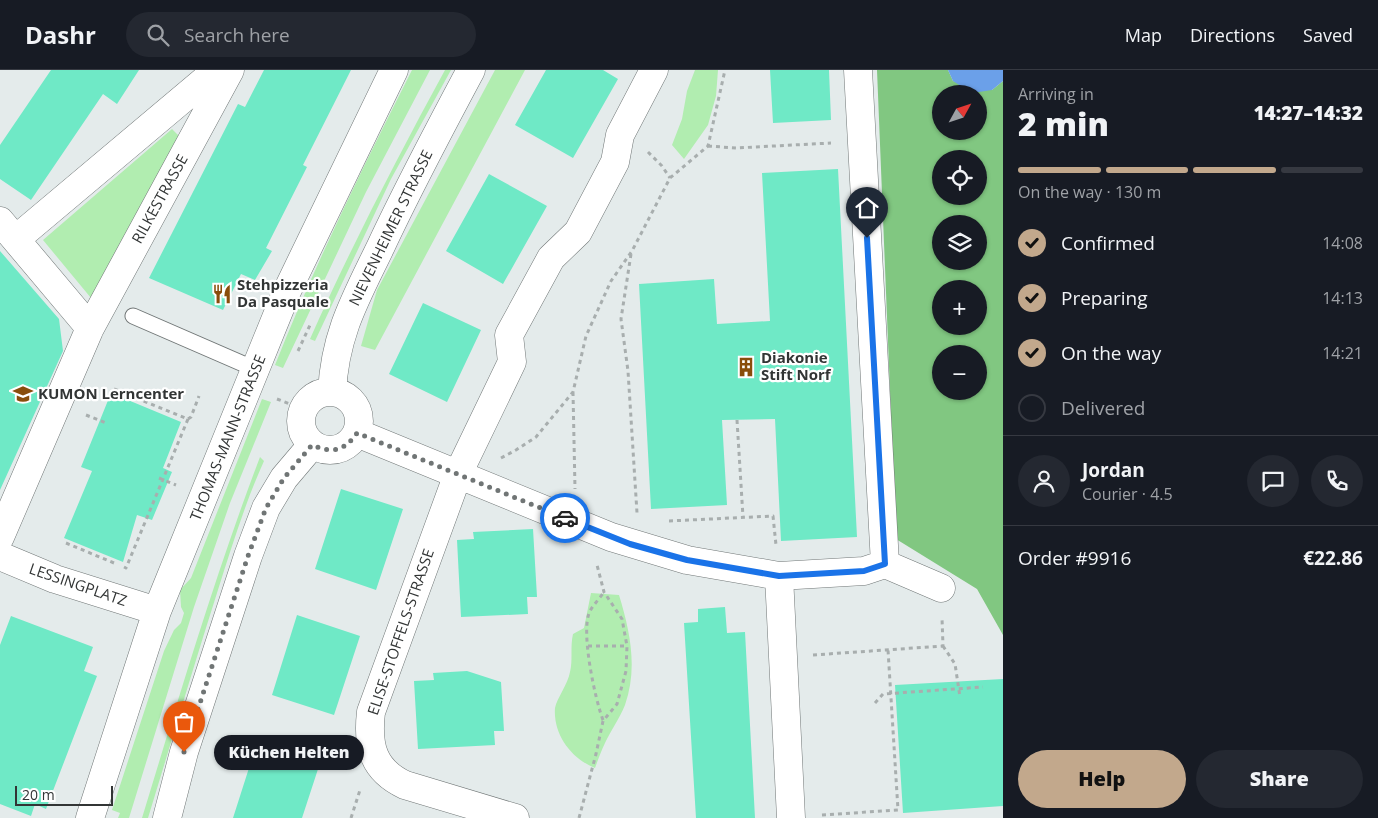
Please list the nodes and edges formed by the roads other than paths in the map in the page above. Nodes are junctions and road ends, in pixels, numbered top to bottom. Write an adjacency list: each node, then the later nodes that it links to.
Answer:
1 (217, 70): 7 (street)
2 (230, 70): 9 (street, RILKESTRASSE)
3 (394, 70): 10 (street, THOMAS-MANN-STRASSE)
4 (471, 70): 11 (street, NIEVENHEIMER STRASSE)
5 (654, 70): 14 (street, ELISE-STOFFELS-STRASSE)
6 (858, 70): 17 (street)
7 (8, 230): 9 (street)
8 (133, 316): 10 (lane)
9 (90, 328): 15 (street, RILKESTRASSE)
10 (256, 369): 20 (street, THOMAS-MANN-STRASSE)
11 (332, 392): 12 (street); 13 (street)
12 (357, 433): 13 (street); 14 (street)
13 (312, 445): 22 (street)
14 (458, 474): 18 (street); 23 (street, ELISE-STOFFELS-STRASSE)
15 (0, 537)
16 (0, 556): 20 (street, LESSINGPLATZ)
17 (885, 564): 18 (street); 19 (street)
18 (779, 576): 24 (street)
19 (941, 588)
20 (157, 611): 21 (street, THOMAS-MANN-STRASSE)
21 (90, 818)
22 (167, 818)
23 (515, 818)
24 (791, 818)

